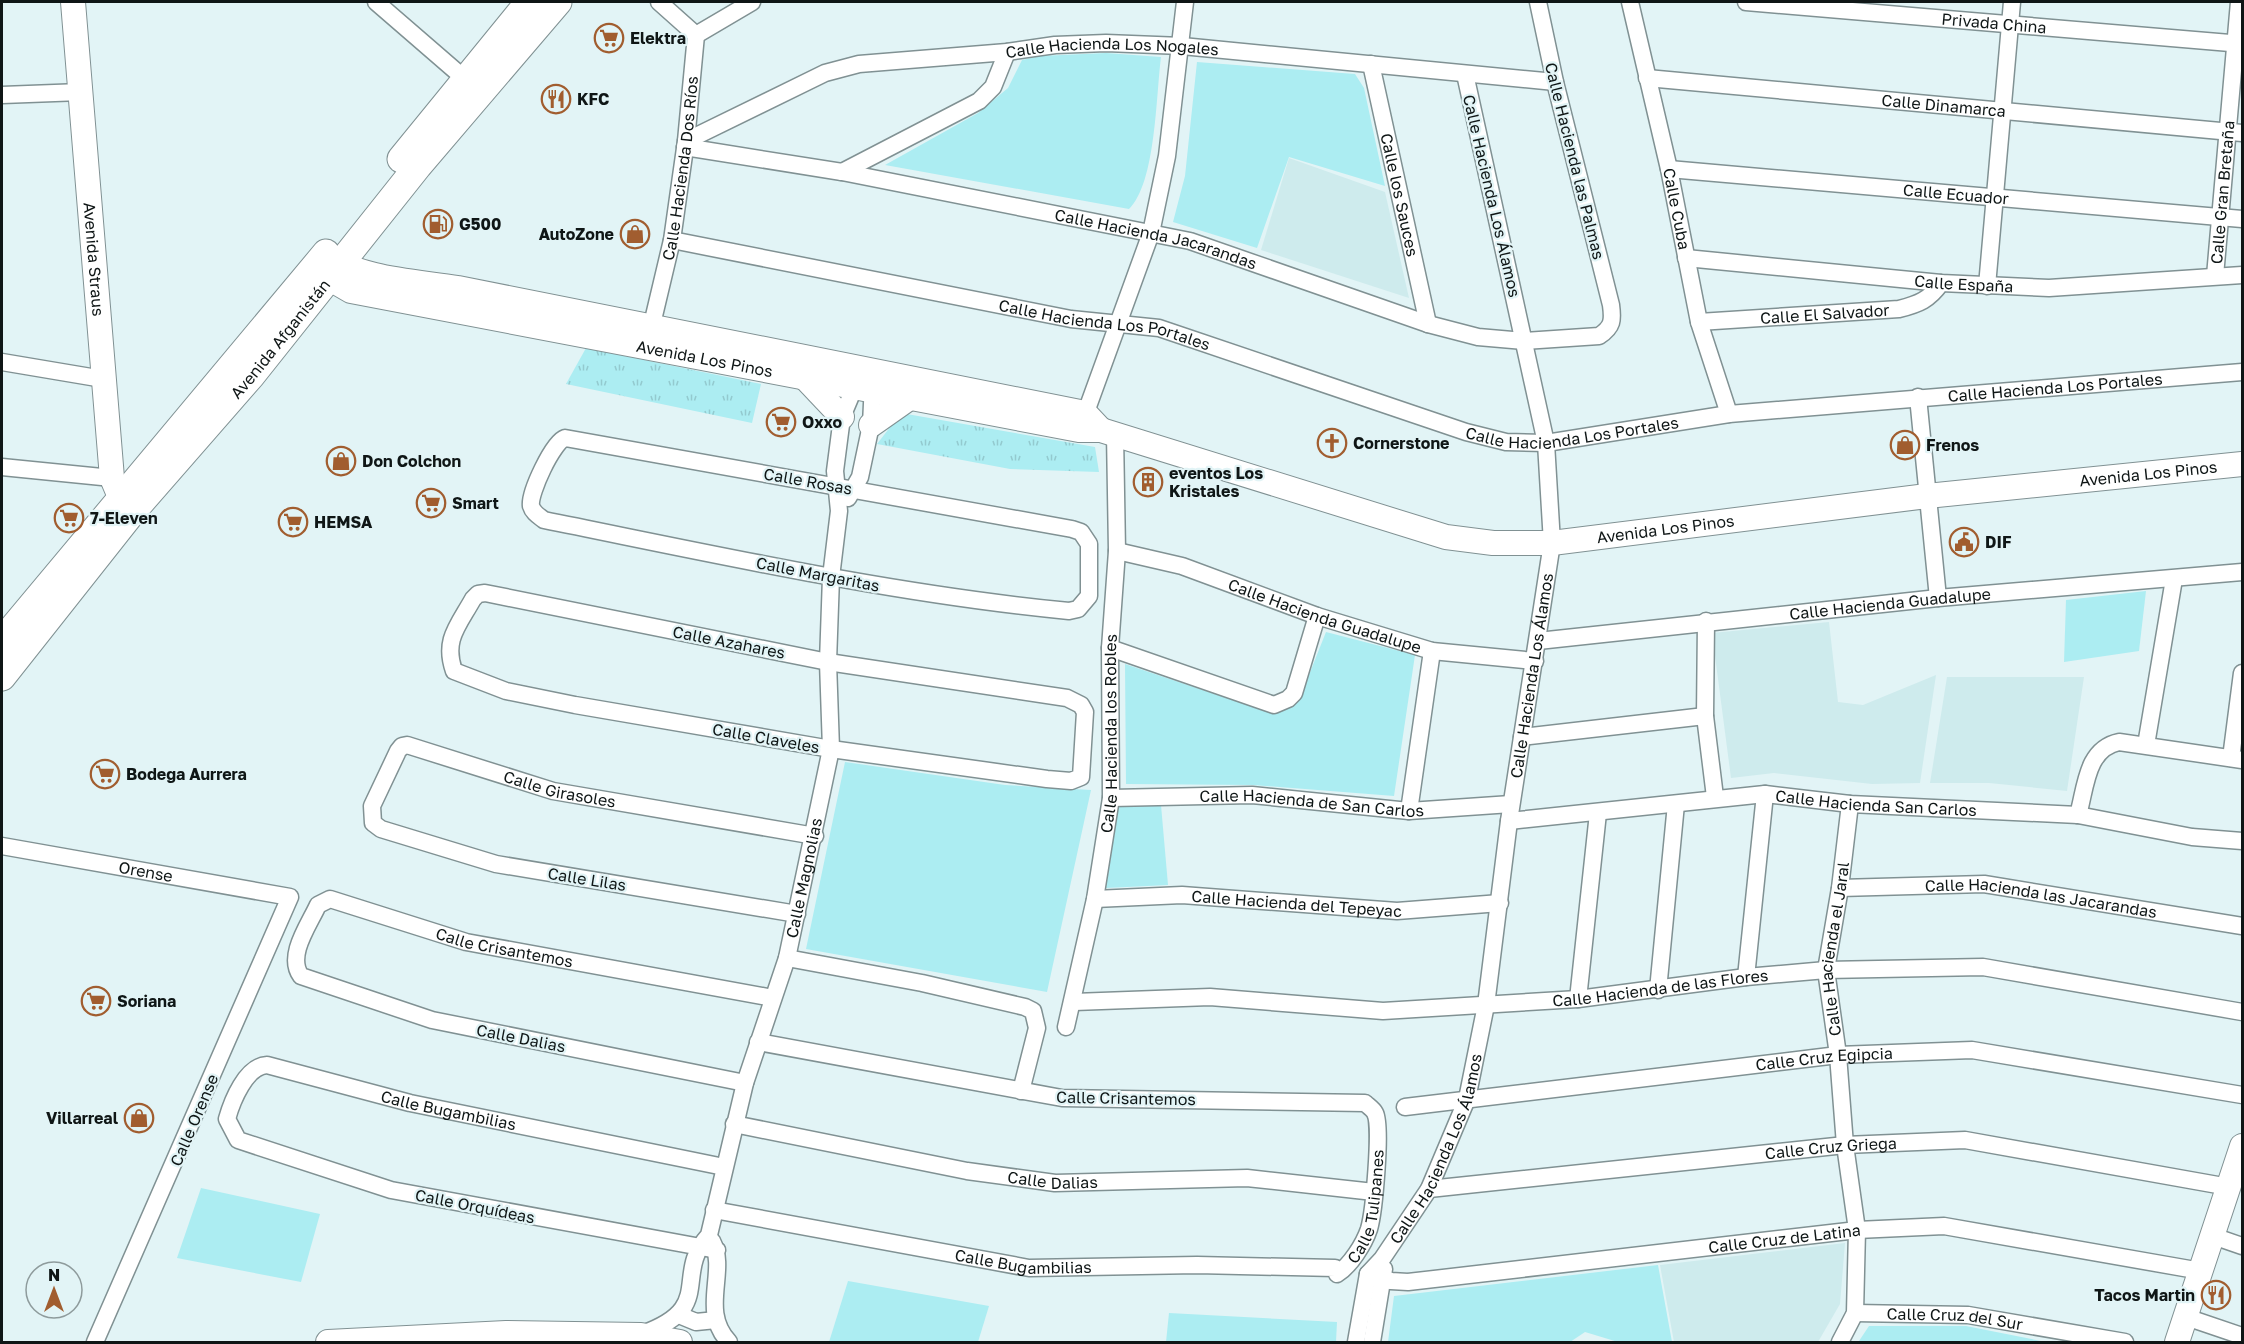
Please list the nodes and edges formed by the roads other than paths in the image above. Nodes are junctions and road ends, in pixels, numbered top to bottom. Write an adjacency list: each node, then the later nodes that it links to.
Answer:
1 (73, 2): 23 (street, Avenida Straus)
2 (529, 2): 21 (main road, Avenida Afganistán)
3 (558, 2): 36 (main road, Avenida Afganistán)
4 (659, 2): 14 (street)
5 (752, 2): 14 (street)
6 (1185, 2): 16 (street)
7 (1538, 2): 22 (street, Calle Hacienda las Palmas)
8 (1630, 2): 20 (street, Calle Cuba)
9 (1746, 2): 13 (street, Privada China)
10 (2012, 2): 13 (street)
11 (2239, 2): 15 (street, Calle Gran Bretaña)
12 (383, 4): 21 (street)
13 (2010, 25): 15 (street, Privada China); 25 (street)
14 (696, 34): 27 (street, Calle Hacienda Dos Ríos)
15 (2239, 44): 26 (street, Calle Gran Bretaña)
16 (1182, 46): 17 (street, Calle Hacienda Los Nogales); 18 (street, Calle Hacienda Los Nogales); 33 (street)
17 (1007, 52): 27 (street, Calle Hacienda Los Nogales); 29 (street)
18 (1371, 64): 19 (street, Calle Hacienda Los Nogales); 44 (street, Calle los Sauces)
19 (1465, 74): 22 (street, Calle Hacienda Los Nogales); 46 (street, Calle Hacienda Los Álamos)
20 (1647, 78): 25 (street, Calle Dinamarca); 28 (street, Calle Cuba)
21 (465, 79): 36 (main road, Avenida Afganistán)
22 (1555, 82): 41 (street, Calle Hacienda las Palmas)
23 (81, 92): 24 (street); 49 (street, Avenida Straus)
24 (2, 95)
25 (2002, 111): 26 (street, Calle Dinamarca); 30 (street)
26 (2234, 132): 31 (street, Calle Gran Bretaña)
27 (685, 144): 29 (street, Calle Hacienda Jacarandas); 34 (street, Calle Hacienda Dos Ríos)
28 (1669, 169): 30 (street, Calle Ecuador); 35 (street, Calle Cuba)
29 (842, 172): 33 (street, Calle Hacienda Jacarandas)
30 (1995, 198): 31 (street, Calle Ecuador); 40 (street)
31 (2219, 217): 32 (street, Calle Ecuador); 38 (street, Calle Gran Bretaña)
32 (2242, 219)
33 (1151, 233): 43 (street); 44 (street, Calle Hacienda Jacarandas)
34 (672, 240): 43 (street, Calle Hacienda Los Portales); 45 (street, Calle Hacienda Dos Ríos)
35 (1686, 258): 39 (street, Calle España); 42 (street, Calle Cuba)
36 (327, 267): 45 (street, Avenida Los Pinos); 63 (main road, Avenida Afganistán)
37 (2242, 275): 38 (street, Calle España)
38 (2215, 276): 40 (street, Calle España)
39 (1941, 283): 40 (street, Calle España); 42 (street, Calle El Salvador)
40 (1987, 286)
41 (1613, 321): 46 (street, Calle Hacienda Jacarandas)
42 (1699, 322): 54 (street, Calle Cuba)
43 (1119, 324): 55 (street); 58 (street, Calle Hacienda Los Portales)
44 (1428, 324): 46 (street, Calle Hacienda Jacarandas)
45 (649, 338): 50 (street, Avenida Los Pinos); 51 (street, Avenida Los Pinos)
46 (1524, 341): 58 (street, Calle Hacienda Los Álamos)
47 (2, 362): 49 (street)
48 (2242, 372): 52 (street, Calle Hacienda Los Portales)
49 (103, 379): 63 (street, Avenida Straus)
50 (807, 380): 51 (street, Avenida Los Pinos); 56 (street)
51 (866, 380): 53 (street, Avenida Los Pinos); 55 (street, Avenida Los Pinos); 56 (street, Calle Magnolias); 57 (street, Calle Magnolias)
52 (1918, 397): 54 (street, Calle Hacienda Los Portales); 64 (street)
53 (908, 399): 55 (street, Avenida Los Pinos); 57 (street)
54 (1729, 414): 58 (street, Calle Hacienda Los Portales)
55 (1095, 427): 67 (street, Avenida Los Pinos); 68 (street, Calle Hacienda los Robles)
56 (841, 428): 57 (street); 61 (street, Calle Magnolias)
57 (868, 434): 62 (street, Calle Magnolias)
58 (1546, 443): 67 (street, Calle Hacienda Los Álamos)
59 (2242, 464): 64 (street, Avenida Los Pinos)
60 (2, 467): 63 (street)
61 (836, 486): 62 (street, Calle Rosas); 65 (street, Calle Magnolias); 66 (street, Calle Rosas)
62 (854, 490): 65 (street, Calle Magnolias); 72 (street, Calle Rosas)
63 (122, 495): 76 (main road, Avenida Afganistán); 84 (main road, Avenida Afganistán)
64 (1927, 495): 67 (street, Avenida Los Pinos); 73 (street)
65 (839, 511): 70 (street, Calle Magnolias)
66 (544, 520): 70 (street, Calle Margaritas)
67 (1552, 543): 77 (street, Calle Hacienda Los Álamos)
68 (1117, 551): 74 (street, Calle Hacienda Guadalupe); 78 (street, Calle Hacienda los Robles)
69 (2242, 572): 71 (street, Calle Hacienda Guadalupe)
70 (831, 577): 72 (street, Calle Margaritas); 81 (street, Calle Magnolias)
71 (2174, 579): 73 (street, Calle Hacienda Guadalupe); 87 (street)
72 (1089, 596)
73 (1938, 598): 75 (street, Calle Hacienda Guadalupe)
74 (1317, 616): 78 (street); 79 (street, Calle Hacienda Guadalupe)
75 (1706, 621): 77 (street, Calle Hacienda Guadalupe); 85 (street)
76 (2, 640)
77 (1538, 641): 80 (street, Calle Hacienda Los Álamos)
78 (1110, 648): 93 (street, Calle Hacienda los Robles)
79 (1432, 651): 80 (street, Calle Hacienda Guadalupe); 96 (street)
80 (1535, 661): 86 (street, Calle Hacienda Los Álamos)
81 (828, 662): 82 (street, Calle Azahares); 88 (street, Calle Magnolias); 90 (street, Calle Azahares)
82 (454, 671): 88 (street, Calle Claveles)
83 (2242, 673): 89 (street)
84 (2, 677)
85 (1705, 716): 86 (street); 92 (street)
86 (1522, 737): 97 (street, Calle Hacienda Los Álamos)
87 (2146, 745): 89 (street); 99 (street)
88 (831, 749): 90 (street, Calle Claveles); 101 (street, Calle Magnolias)
89 (2237, 759)
90 (1081, 777)
91 (1765, 794): 92 (street, Calle Hacienda San Carlos); 95 (street, Calle Hacienda San Carlos); 113 (street)
92 (1715, 797): 94 (street, Calle Hacienda San Carlos)
93 (1111, 798): 96 (street, Calle Hacienda de San Carlos); 106 (street, Calle Hacienda los Robles)
94 (1676, 804): 98 (street, Calle Hacienda San Carlos); 114 (street)
95 (1850, 804): 99 (street, Calle Hacienda San Carlos); 104 (street, Calle Hacienda el Jaral)
96 (1408, 811): 97 (street, Calle Hacienda de San Carlos)
97 (1510, 812): 98 (street, Calle Hacienda San Carlos); 107 (street, Calle Hacienda Los Álamos)
98 (1598, 813): 116 (street)
99 (2078, 815): 102 (street, Calle Hacienda San Carlos)
100 (381, 829): 101 (street, Calle Girasoles); 108 (street, Calle Lilas)
101 (815, 836): 108 (street, Calle Magnolias)
102 (2242, 841)
103 (2, 846): 105 (street, Orense)
104 (1840, 888): 109 (street, Calle Hacienda las Jacarandas); 111 (street, Calle Hacienda el Jaral)
105 (290, 897): 151 (street, Calle Orense)
106 (1095, 899): 107 (street, Calle Hacienda del Tepeyac); 117 (street, Calle Hacienda los Robles)
107 (1500, 903): 118 (street, Calle Hacienda Los Álamos)
108 (797, 914): 110 (street, Calle Magnolias)
109 (2242, 926)
110 (787, 958): 115 (street, Calle Magnolias); 124 (street)
111 (1826, 970): 113 (street, Calle Hacienda de las Flores); 119 (street, Calle Hacienda de las Flores); 122 (street, Calle Hacienda el Jaral)
112 (300, 976): 115 (street, Calle Crisantemos); 123 (street, Calle Dalias)
113 (1746, 976): 114 (street, Calle Hacienda de las Flores)
114 (1658, 990): 116 (street, Calle Hacienda de las Flores)
115 (773, 998): 121 (street, Calle Magnolias)
116 (1578, 999): 118 (street, Calle Hacienda de las Flores)
117 (1074, 1002): 118 (street, Calle Hacienda de las Flores); 120 (street, Calle Hacienda los Robles)
118 (1486, 1005): 126 (street, Calle Hacienda Los Álamos)
119 (2242, 1012)
120 (1066, 1027)
121 (758, 1042): 123 (street, Calle Magnolias); 124 (street, Calle Crisantemos)
122 (1838, 1055): 125 (street, Calle Cruz Egipcia); 126 (street, Calle Cruz Egipcia); 131 (street, Calle Hacienda el Jaral)
123 (745, 1083): 128 (street, Calle Magnolias)
124 (1021, 1091): 129 (street, Calle Crisantemos)
125 (2242, 1095)
126 (1467, 1099): 127 (street, Calle Cruz Egipcia); 135 (street, Calle Hacienda Los Álamos)
127 (1405, 1107)
128 (734, 1124): 133 (street, Calle Magnolias); 136 (street, Calle Dalias)
129 (1379, 1125): 136 (street, Calle Tulipanes)
130 (238, 1140): 133 (street, Calle Bugambilias); 140 (street, Calle Orquídeas)
131 (1845, 1145): 134 (street, Calle Cruz Griega); 135 (street, Calle Cruz Griega); 138 (street, Calle Hacienda el Jaral)
132 (2242, 1146): 134 (street)
133 (724, 1167): 137 (street, Calle Magnolias)
134 (2229, 1187): 139 (street)
135 (1429, 1189): 144 (street, Calle Hacienda Los Álamos)
136 (1374, 1192): 142 (street, Calle Tulipanes)
137 (714, 1210): 140 (street, Calle Magnolias); 142 (street, Calle Bugambilias)
138 (1857, 1230): 143 (street, Calle Cruz de Latina); 144 (street, Calle Cruz de Latina); 145 (street, Calle Hacienda el Jaral)
139 (2212, 1236): 141 (street); 143 (street)
140 (703, 1241): 146 (street, Calle Magnolias); 148 (street, Calle Orquídeas)
141 (2242, 1246)
142 (1335, 1268)
143 (2201, 1271): 147 (street)
144 (1375, 1276): 155 (street, Calle Hacienda Los Álamos); 156 (street, Calle Hacienda Los Álamos)
145 (1856, 1313): 157 (street, Calle Hacienda el Jaral); 158 (street, Calle Cruz del Sur)
146 (679, 1315): 148 (street); 150 (street)
147 (2186, 1317): 149 (street); 159 (street)
148 (716, 1320): 154 (street)
149 (2242, 1336)
150 (633, 1339): 152 (street); 153 (street)
151 (95, 1342)
152 (328, 1342)
153 (680, 1342)
154 (729, 1342)
155 (1356, 1342)
156 (1372, 1342)
157 (1840, 1342)
158 (2125, 1342)
159 (2177, 1342)

